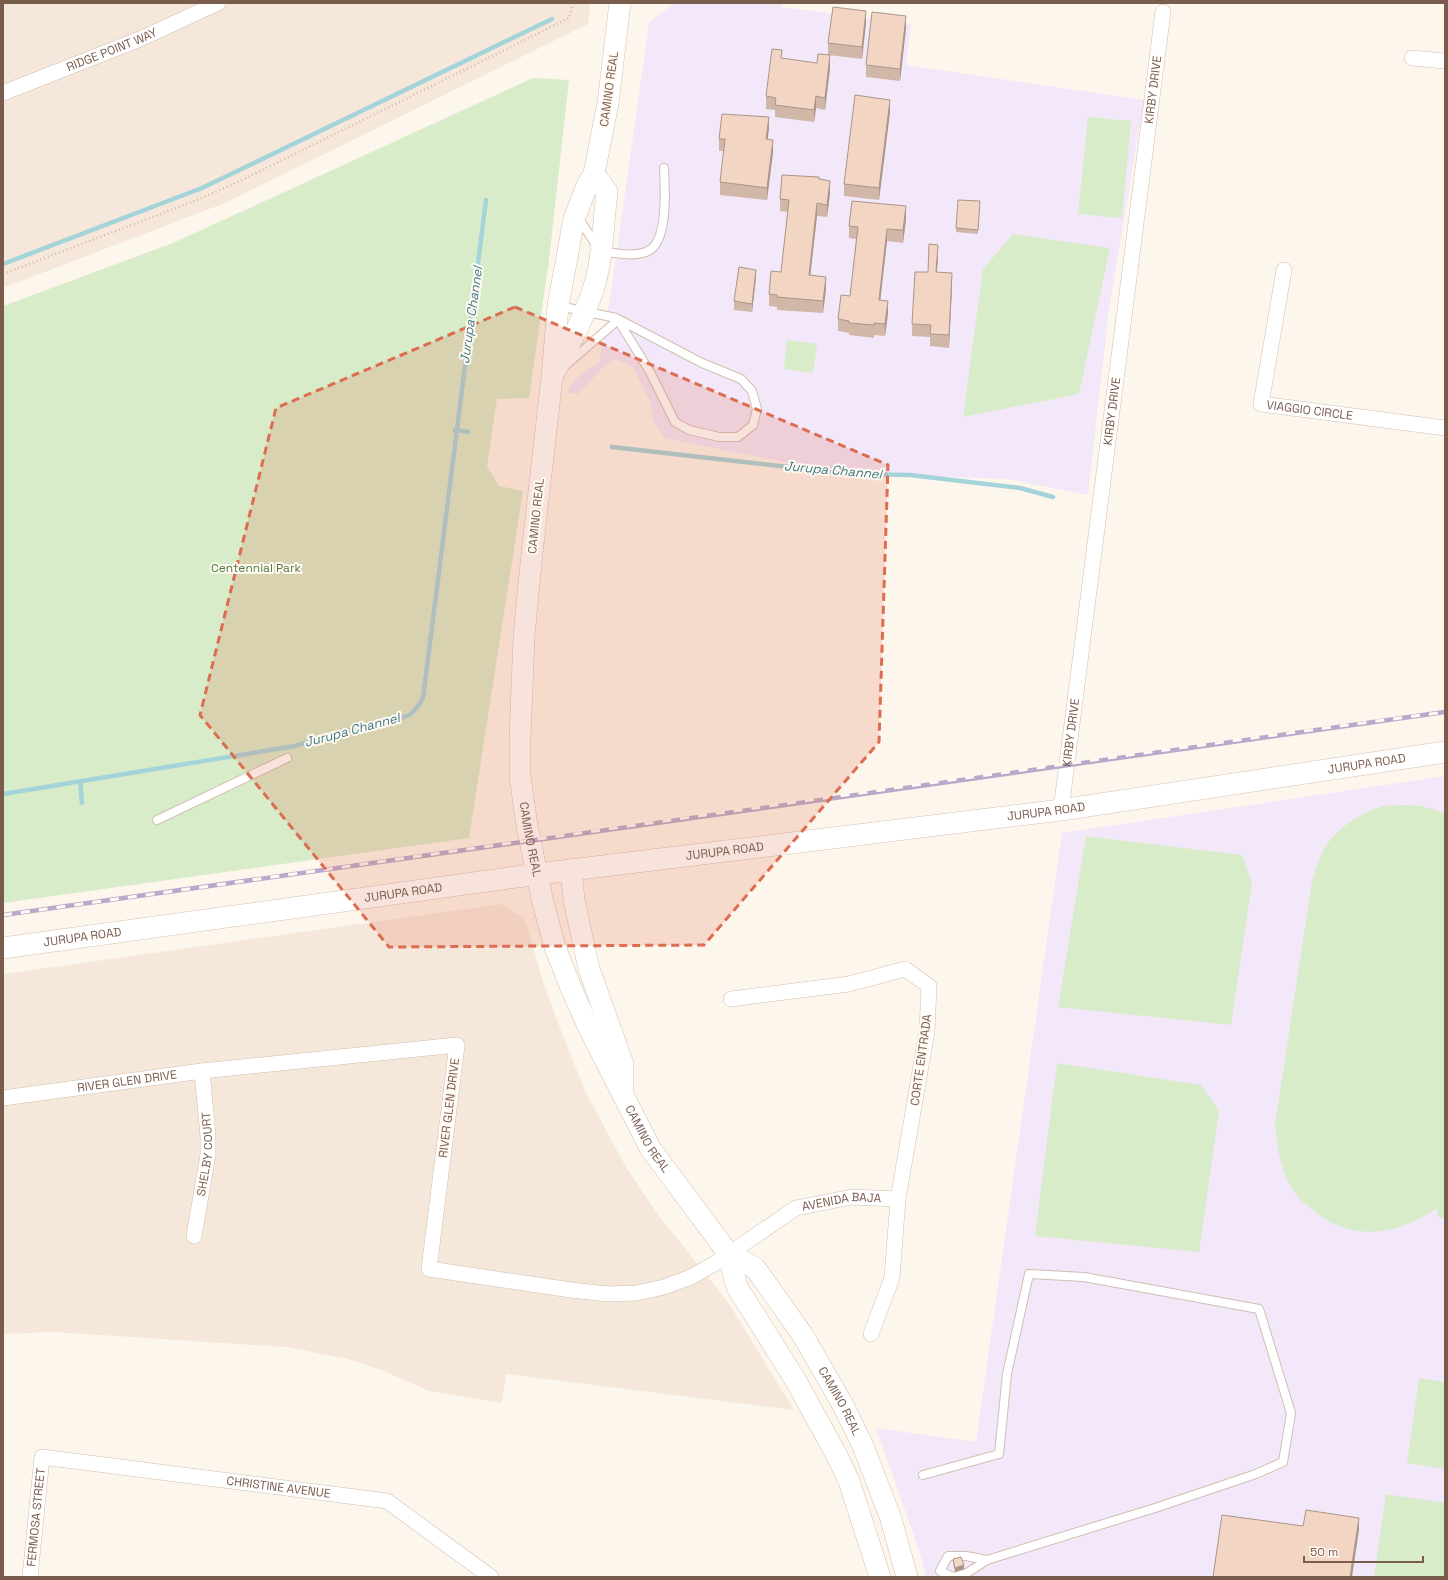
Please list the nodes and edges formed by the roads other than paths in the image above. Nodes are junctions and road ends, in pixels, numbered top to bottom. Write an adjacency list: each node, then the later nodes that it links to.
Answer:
1 (218, 3): 6 (street, RIDGE POINT WAY)
2 (620, 3): 8 (main road, CAMINO REAL)
3 (1163, 12): 19 (street, KIRBY DRIVE)
4 (1412, 58): 5 (street)
5 (1445, 61)
6 (3, 93)
7 (664, 168): 10 (lane)
8 (594, 174): 9 (main road, CAMINO REAL); 10 (main road, CAMINO REAL)
9 (576, 214): 10 (lane); 12 (main road, CAMINO REAL)
10 (600, 251): 13 (main road, CAMINO REAL)
11 (1284, 270): 16 (street, VIAGGIO CIRCLE)
12 (558, 306): 13 (lane); 15 (main road, CAMINO REAL)
13 (584, 311): 14 (lane); 15 (main road, CAMINO REAL)
14 (618, 320): 14 (lane); 15 (lane)
15 (552, 377): 22 (main road, CAMINO REAL)
16 (1445, 428)
17 (1445, 752): 19 (main road, JURUPA ROAD)
18 (287, 758): 20 (lane)
19 (1061, 810): 21 (main road, JURUPA ROAD)
20 (157, 820)
21 (571, 870): 22 (main road, JURUPA ROAD); 27 (main road)
22 (538, 874): 23 (main road, JURUPA ROAD); 27 (main road, CAMINO REAL)
23 (3, 948)
24 (731, 999): 28 (street, CORTE ENTRADA)
25 (202, 1071): 26 (street, RIVER GLEN DRIVE); 29 (street, SHELBY COURT); 30 (street, RIVER GLEN DRIVE)
26 (3, 1098)
27 (623, 1098): 30 (main road, CAMINO REAL)
28 (898, 1199): 30 (street, AVENIDA BAJA); 31 (street, CORTE ENTRADA)
29 (194, 1236)
30 (728, 1253): 37 (main road, CAMINO REAL); 38 (main road, CAMINO REAL)
31 (871, 1334)
32 (42, 1458): 35 (street, FERMOSA STREET); 36 (street, CHRISTINE AVENUE)
33 (923, 1475): 34 (lane)
34 (987, 1560): 39 (lane); 39 (lane)
35 (30, 1577)
36 (491, 1577)
37 (880, 1577)
38 (908, 1577)
39 (953, 1577)

